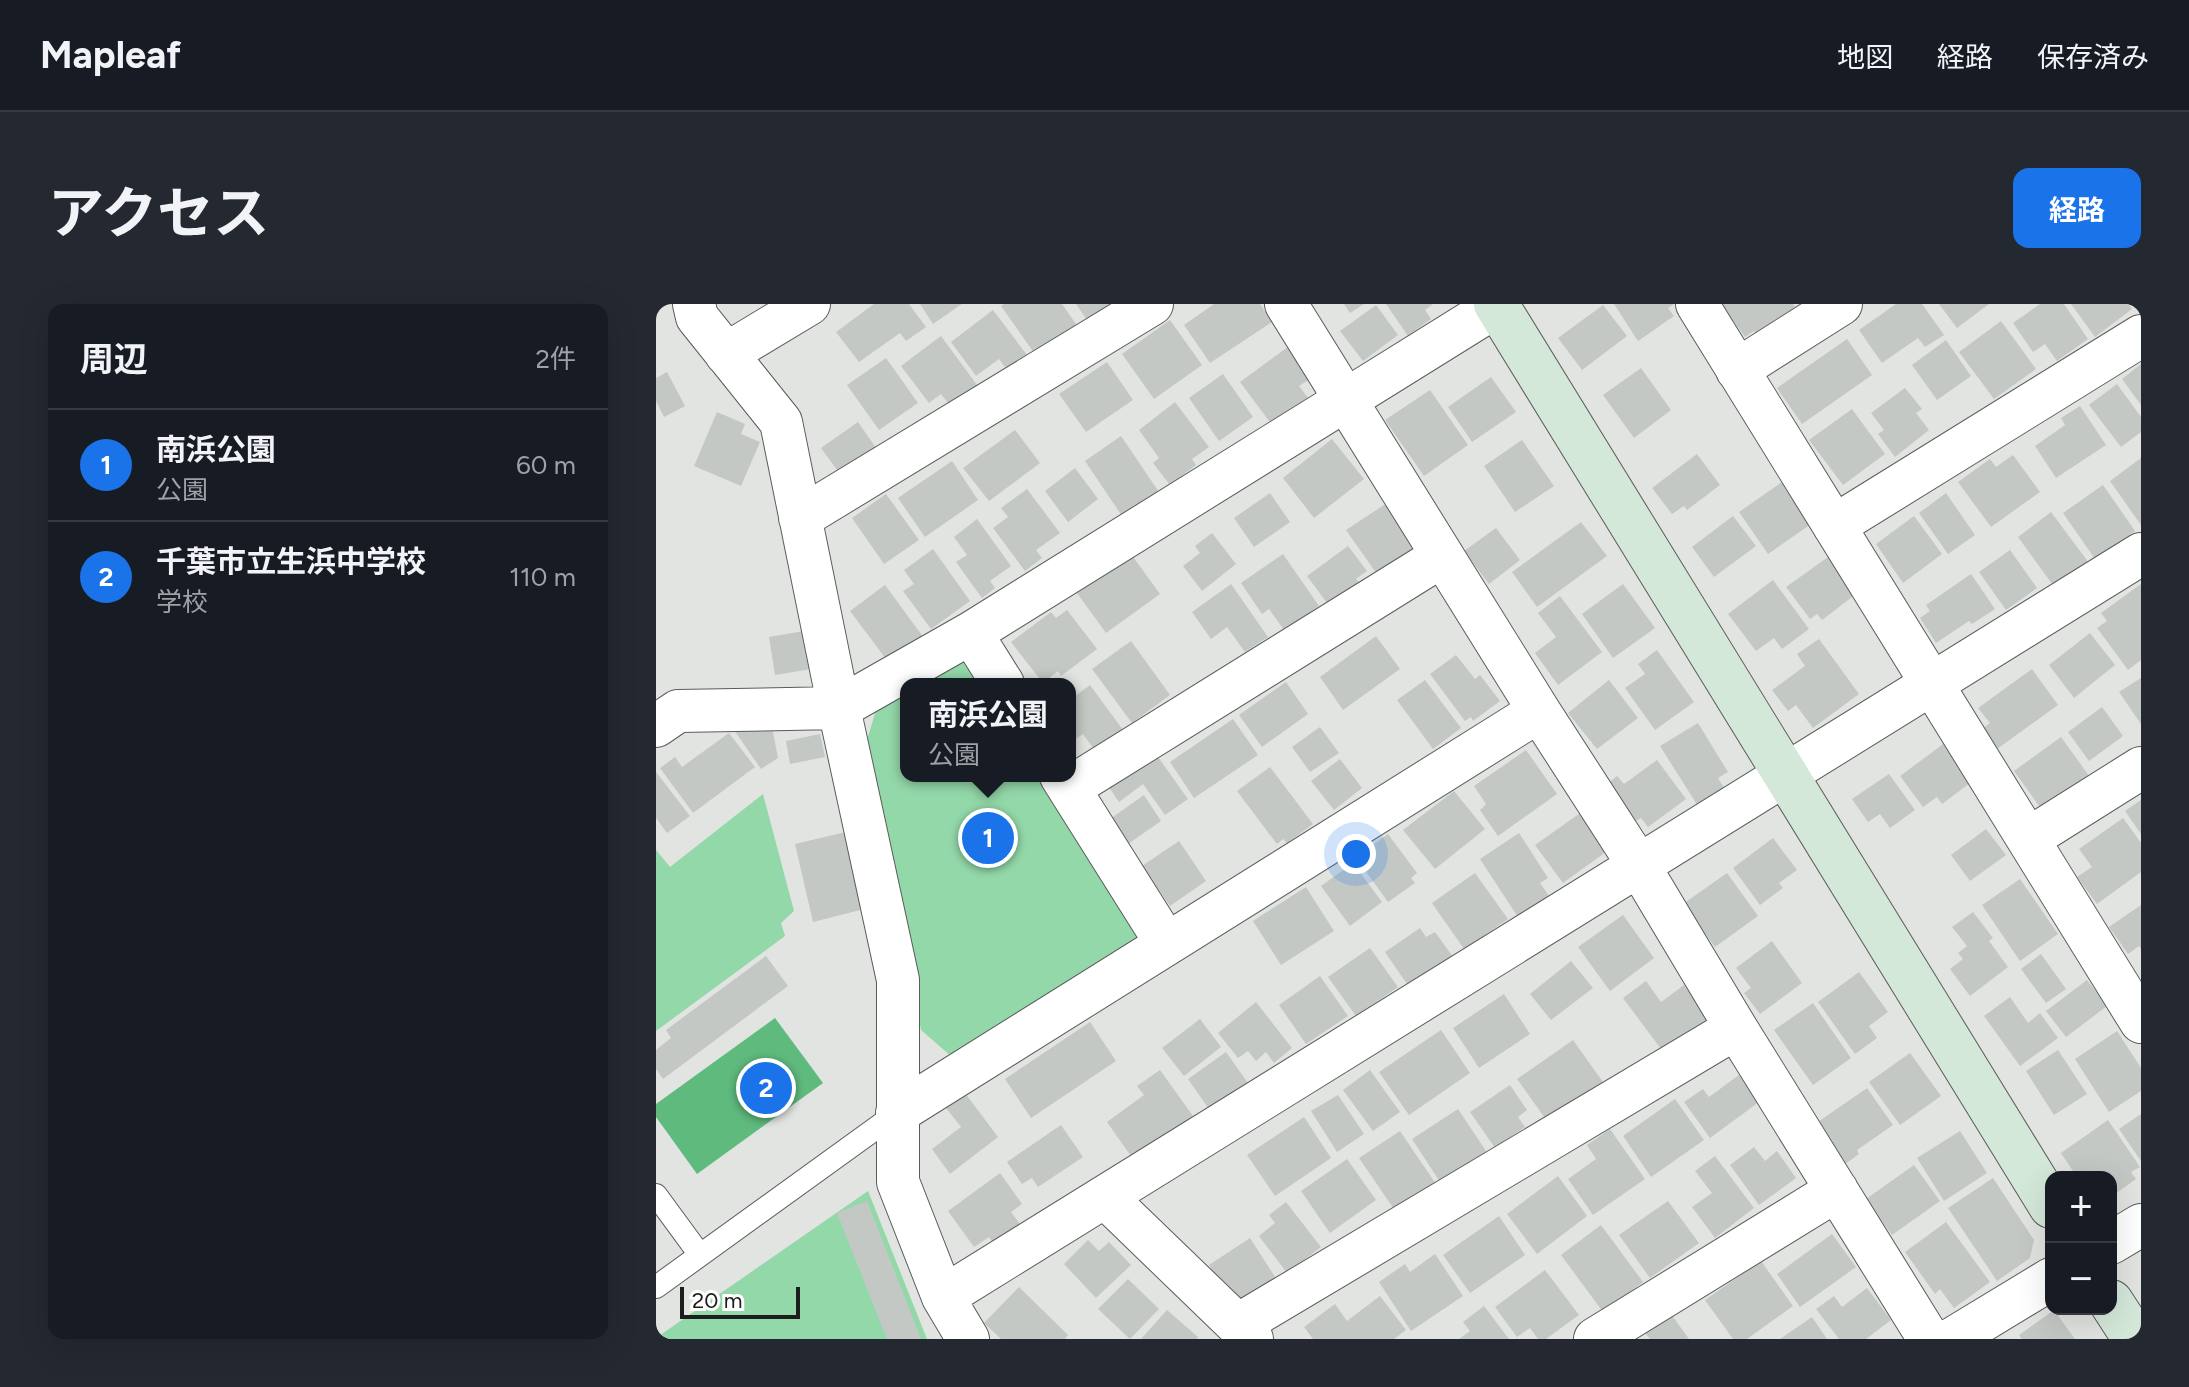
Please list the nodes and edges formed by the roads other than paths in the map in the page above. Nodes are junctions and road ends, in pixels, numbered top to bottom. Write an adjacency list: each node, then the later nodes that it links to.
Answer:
1 (694, 304): 9 (street)
2 (809, 304): 9 (street)
3 (1152, 304): 12 (street)
4 (1286, 304): 11 (street)
5 (1697, 304): 10 (street)
6 (1841, 304): 10 (street)
7 (1497, 305): 11 (street); 24 (street)
8 (2141, 336): 13 (street)
9 (726, 354): 12 (street)
10 (1737, 370): 13 (street)
11 (1347, 399): 15 (street); 16 (street)
12 (800, 518): 19 (street)
13 (1834, 526): 18 (street)
14 (2141, 554): 18 (street)
15 (1442, 556): 20 (street); 23 (street)
16 (971, 633): 17 (street); 19 (street)
17 (999, 678)
18 (1932, 684): 24 (street); 26 (street)
19 (839, 708): 21 (street); 31 (street)
20 (1539, 711): 27 (street); 28 (street)
21 (656, 726)
22 (2141, 768): 26 (street)
23 (1076, 775)
24 (1785, 775): 27 (street); 34 (street)
25 (1065, 782): 28 (street)
26 (2028, 839): 29 (street)
27 (1639, 866): 30 (street); 35 (street)
28 (1166, 943): 31 (street)
29 (2137, 1007)
30 (1736, 1028): 32 (street); 43 (street)
31 (897, 1113): 38 (lane); 41 (street)
32 (1837, 1190): 45 (street); 46 (street)
33 (656, 1195): 38 (lane)
34 (2045, 1196)
35 (1105, 1197): 41 (street); 43 (street)
36 (2141, 1225): 37 (street)
37 (2117, 1239)
38 (700, 1255): 40 (lane)
39 (2045, 1283): 47 (street)
40 (656, 1287)
41 (943, 1297): 44 (street)
42 (2117, 1311): 48 (street)
43 (1245, 1332)
44 (968, 1339)
45 (1595, 1339)
46 (1929, 1339)
47 (1952, 1339)
48 (2135, 1339)

